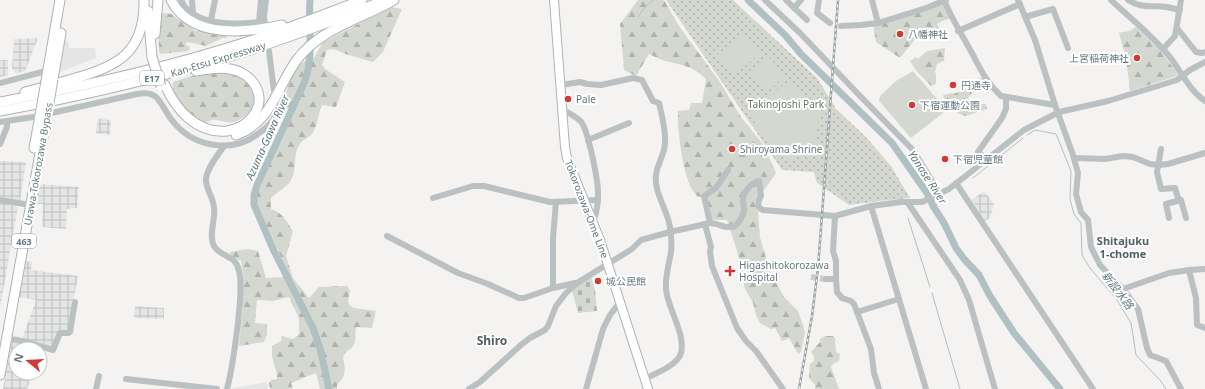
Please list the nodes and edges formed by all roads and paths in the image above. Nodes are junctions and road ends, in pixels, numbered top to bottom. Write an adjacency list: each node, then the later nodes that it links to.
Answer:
1 (60, 0): 47 (highway, Urawa-Tokorozawa Bypass / 463)
2 (66, 0): 47 (highway, Urawa-Tokorozawa Bypass / 463)
3 (144, 0): 55 (highway)
4 (147, 0): 45 (highway)
5 (158, 0): 45 (highway)
6 (171, 0): 37 (highway)
7 (181, 0): 29 (street)
8 (192, 0): 29 (street)
9 (215, 0): 32 (street)
10 (261, 0): 32 (street)
11 (266, 0): 36 (street)
12 (357, 0): 31 (highway)
13 (362, 0): 31 (highway)
14 (385, 0): 31 (highway)
15 (394, 0): 50 (highway)
16 (554, 0): 51 (main road, Tokorozawa-Ome Line)
17 (766, 0): 76 (street)
18 (786, 0): 27 (street)
19 (801, 0): 27 (street)
20 (819, 0): 34 (street)
21 (872, 0): 35 (street)
22 (944, 0): 35 (street); 40 (street)
23 (1111, 0): 42 (street)
24 (1130, 0): 28 (street)
25 (1181, 0): 28 (street)
26 (1019, 2): 30 (street); 40 (street)
27 (794, 8): 33 (street)
28 (1180, 10): 39 (street)
29 (193, 13): 32 (street)
30 (1025, 17): 41 (street); 59 (street)
31 (320, 19): 37 (highway)
32 (211, 20)
33 (807, 20)
34 (830, 23)
35 (878, 23): 38 (street)
36 (265, 25)
37 (301, 25): 52 (highway, Kan-Etsu Expressway / E17); 57 (highway, Kan-Etsu Expressway / E17)
38 (841, 26)
39 (1177, 28): 42 (street); 44 (street)
40 (958, 31): 54 (street)
41 (1068, 48)
42 (1163, 49): 48 (street)
43 (269, 51): 53 (street)
44 (1205, 52)
45 (154, 57): 50 (highway)
46 (1205, 62): 48 (street)
47 (51, 70): 49 (street); 62 (highway, Urawa-Tokorozawa Bypass / 463, bridge)
48 (1182, 76): 56 (street); 63 (street)
49 (0, 83)
50 (163, 85): 52 (highway)
51 (561, 85): 60 (main road, Tokorozawa-Ome Line); 91 (street)
52 (97, 91): 61 (highway, Kan-Etsu Expressway / E17)
53 (274, 91)
54 (1006, 97): 59 (street); 72 (street)
55 (0, 99)
56 (1205, 101)
57 (0, 102)
58 (277, 106): 68 (street)
59 (1055, 106): 63 (street)
60 (562, 109): 66 (street); 82 (main road, Tokorozawa-Ome Line)
61 (0, 111)
62 (44, 112): 64 (street); 68 (street); 84 (highway, Urawa-Tokorozawa Bypass / 463); 106 (highway, Urawa-Tokorozawa Bypass / 463)
63 (1058, 112): 71 (street); 72 (street)
64 (3, 122): 67 (street)
65 (629, 123): 66 (street)
66 (588, 140): 79 (street)
67 (0, 144)
68 (224, 146): 114 (street)
69 (1161, 149): 73 (street)
70 (1205, 153): 73 (street)
71 (1074, 158): 73 (street); 100 (street)
72 (987, 159): 75 (street)
73 (1158, 165): 80 (street)
74 (728, 170): 90 (street)
75 (956, 183): 76 (street); 123 (street)
76 (940, 194): 83 (street)
77 (433, 198): 81 (street)
78 (0, 200): 84 (street)
79 (598, 200): 82 (street); 89 (street)
80 (1179, 201): 87 (street); 88 (street)
81 (556, 202): 82 (street); 99 (street)
82 (584, 202): 89 (main road, Tokorozawa-Ome Line)
83 (908, 203): 85 (street); 122 (street)
84 (24, 204): 106 (highway, Urawa-Tokorozawa Bypass / 463)
85 (871, 206): 86 (street); 101 (street)
86 (835, 216): 90 (street); 97 (street)
87 (1170, 218)
88 (1186, 218)
89 (593, 222): 93 (main road, Tokorozawa-Ome Line)
90 (707, 224): 91 (street); 119 (street)
91 (670, 232): 93 (street); 110 (street)
92 (387, 236): 99 (street)
93 (608, 263): 98 (street); 103 (main road, Tokorozawa-Ome Line)
94 (1205, 269): 95 (street)
95 (1190, 270): 100 (street); 105 (street)
96 (826, 279): 97 (street)
97 (836, 279): 104 (street)
98 (577, 283): 99 (street); 111 (street)
99 (553, 288)
100 (1123, 289): 124 (street)
101 (899, 299): 104 (street); 121 (street)
102 (75, 302): 106 (street)
103 (620, 302): 110 (main road, Tokorozawa-Ome Line); 117 (street)
104 (857, 312): 120 (street)
105 (1205, 328)
106 (3, 338): 107 (highway, Urawa-Tokorozawa Bypass / 463)
107 (0, 374)
108 (99, 376): 112 (street)
109 (126, 379): 113 (street)
110 (644, 379): 118 (main road, Tokorozawa-Ome Line)
111 (480, 382): 115 (street); 116 (street)
112 (96, 389)
113 (218, 389)
114 (227, 389)
115 (469, 389)
116 (483, 389)
117 (586, 389)
118 (648, 389)
119 (784, 389)
120 (879, 389)
121 (926, 389)
122 (995, 389)
123 (1093, 389)
124 (1181, 389)

